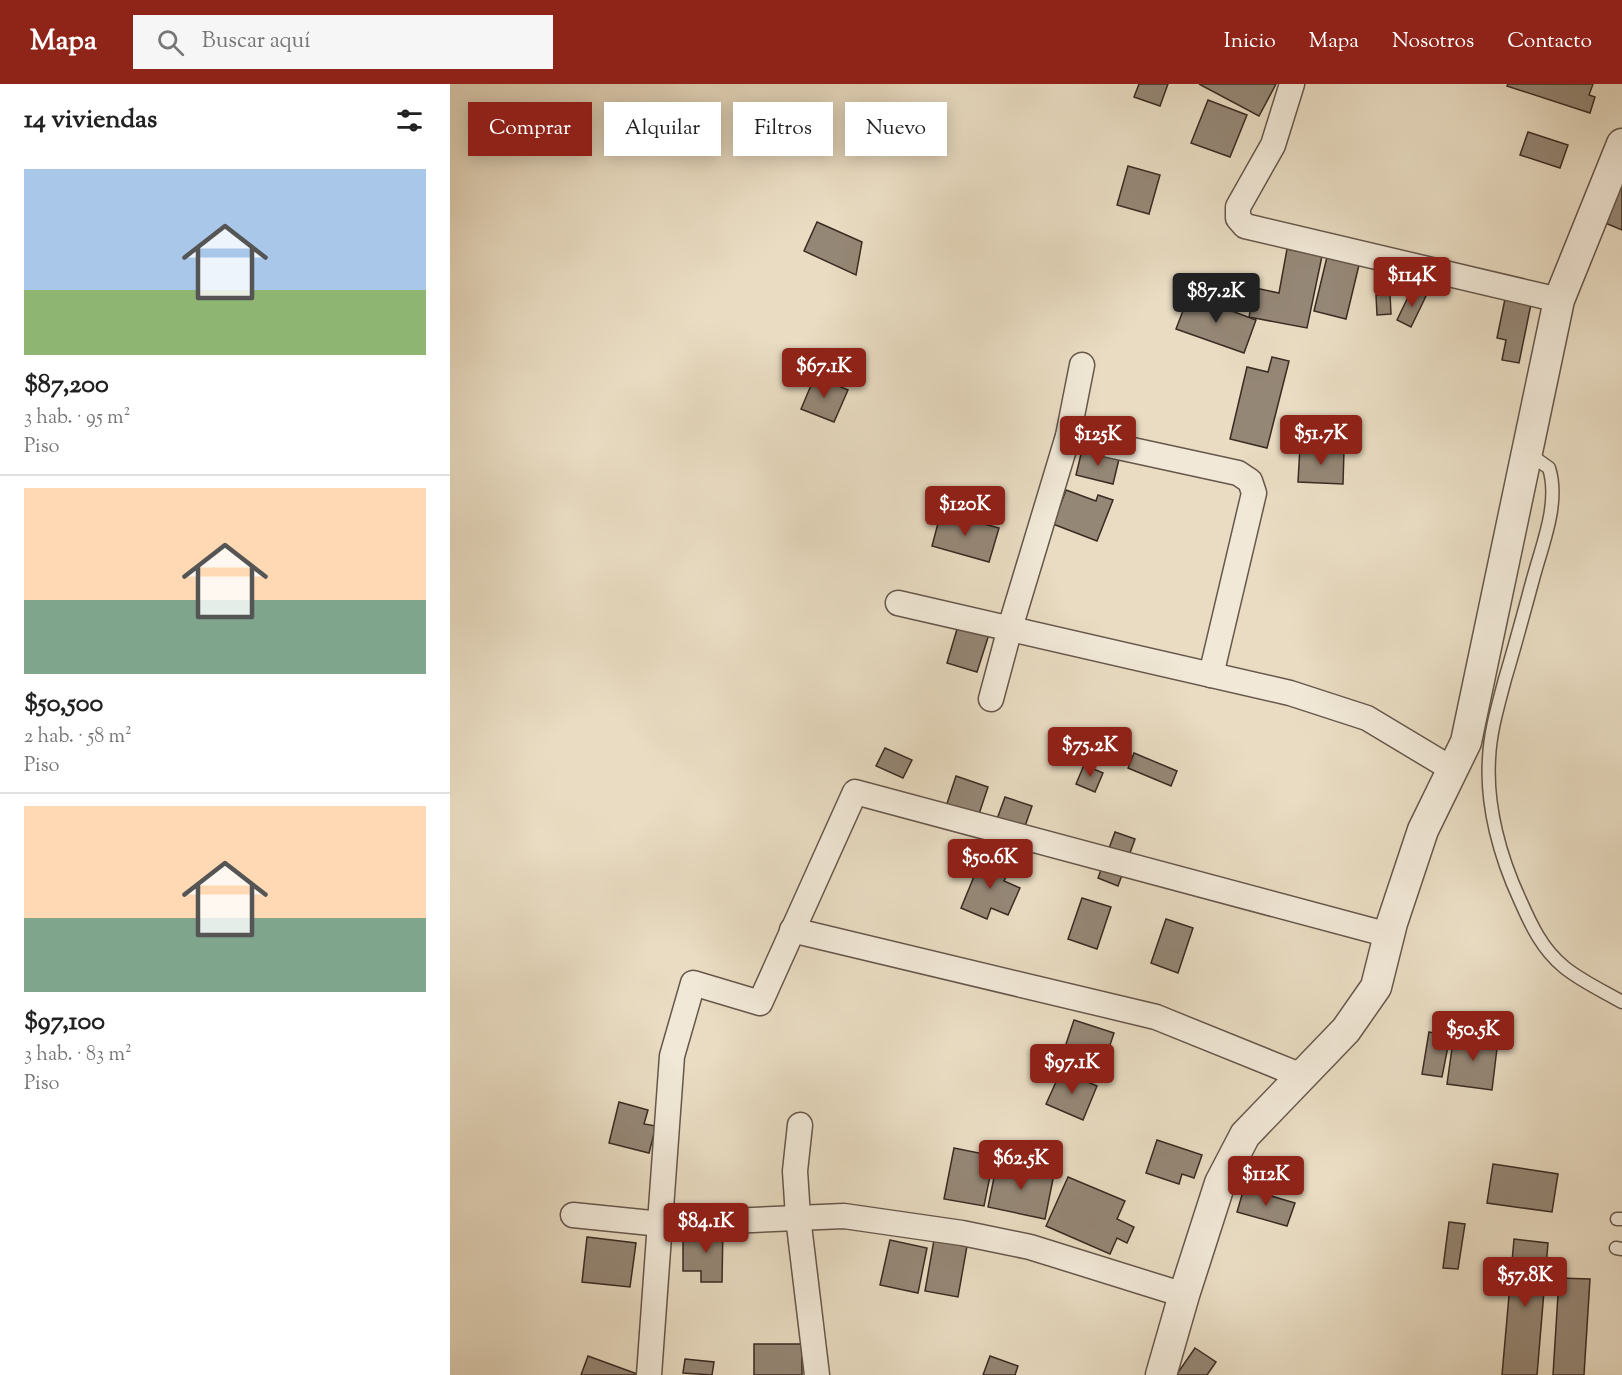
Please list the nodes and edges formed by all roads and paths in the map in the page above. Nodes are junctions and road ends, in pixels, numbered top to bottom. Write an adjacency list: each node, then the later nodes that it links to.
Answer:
1 (1292, 84): 3 (street)
2 (1622, 144): 3 (street)
3 (1559, 300): 6 (street)
4 (1082, 365): 5 (street)
5 (1068, 436): 8 (street); 9 (street)
6 (1528, 453): 11 (street); 14 (lane)
7 (898, 603): 8 (street)
8 (1010, 628): 9 (street); 10 (street)
9 (1211, 675): 11 (street)
10 (991, 699)
11 (1452, 769): 13 (street)
12 (792, 930): 13 (street); 15 (street); 19 (street)
13 (1389, 935): 15 (street)
14 (1622, 1002)
15 (1302, 1077): 20 (street)
16 (800, 1125): 18 (street)
17 (573, 1215): 19 (street)
18 (798, 1217): 19 (street); 20 (street); 22 (street)
19 (661, 1224): 21 (street)
20 (1184, 1295): 23 (street)
21 (649, 1375)
22 (817, 1375)
23 (1161, 1375)

